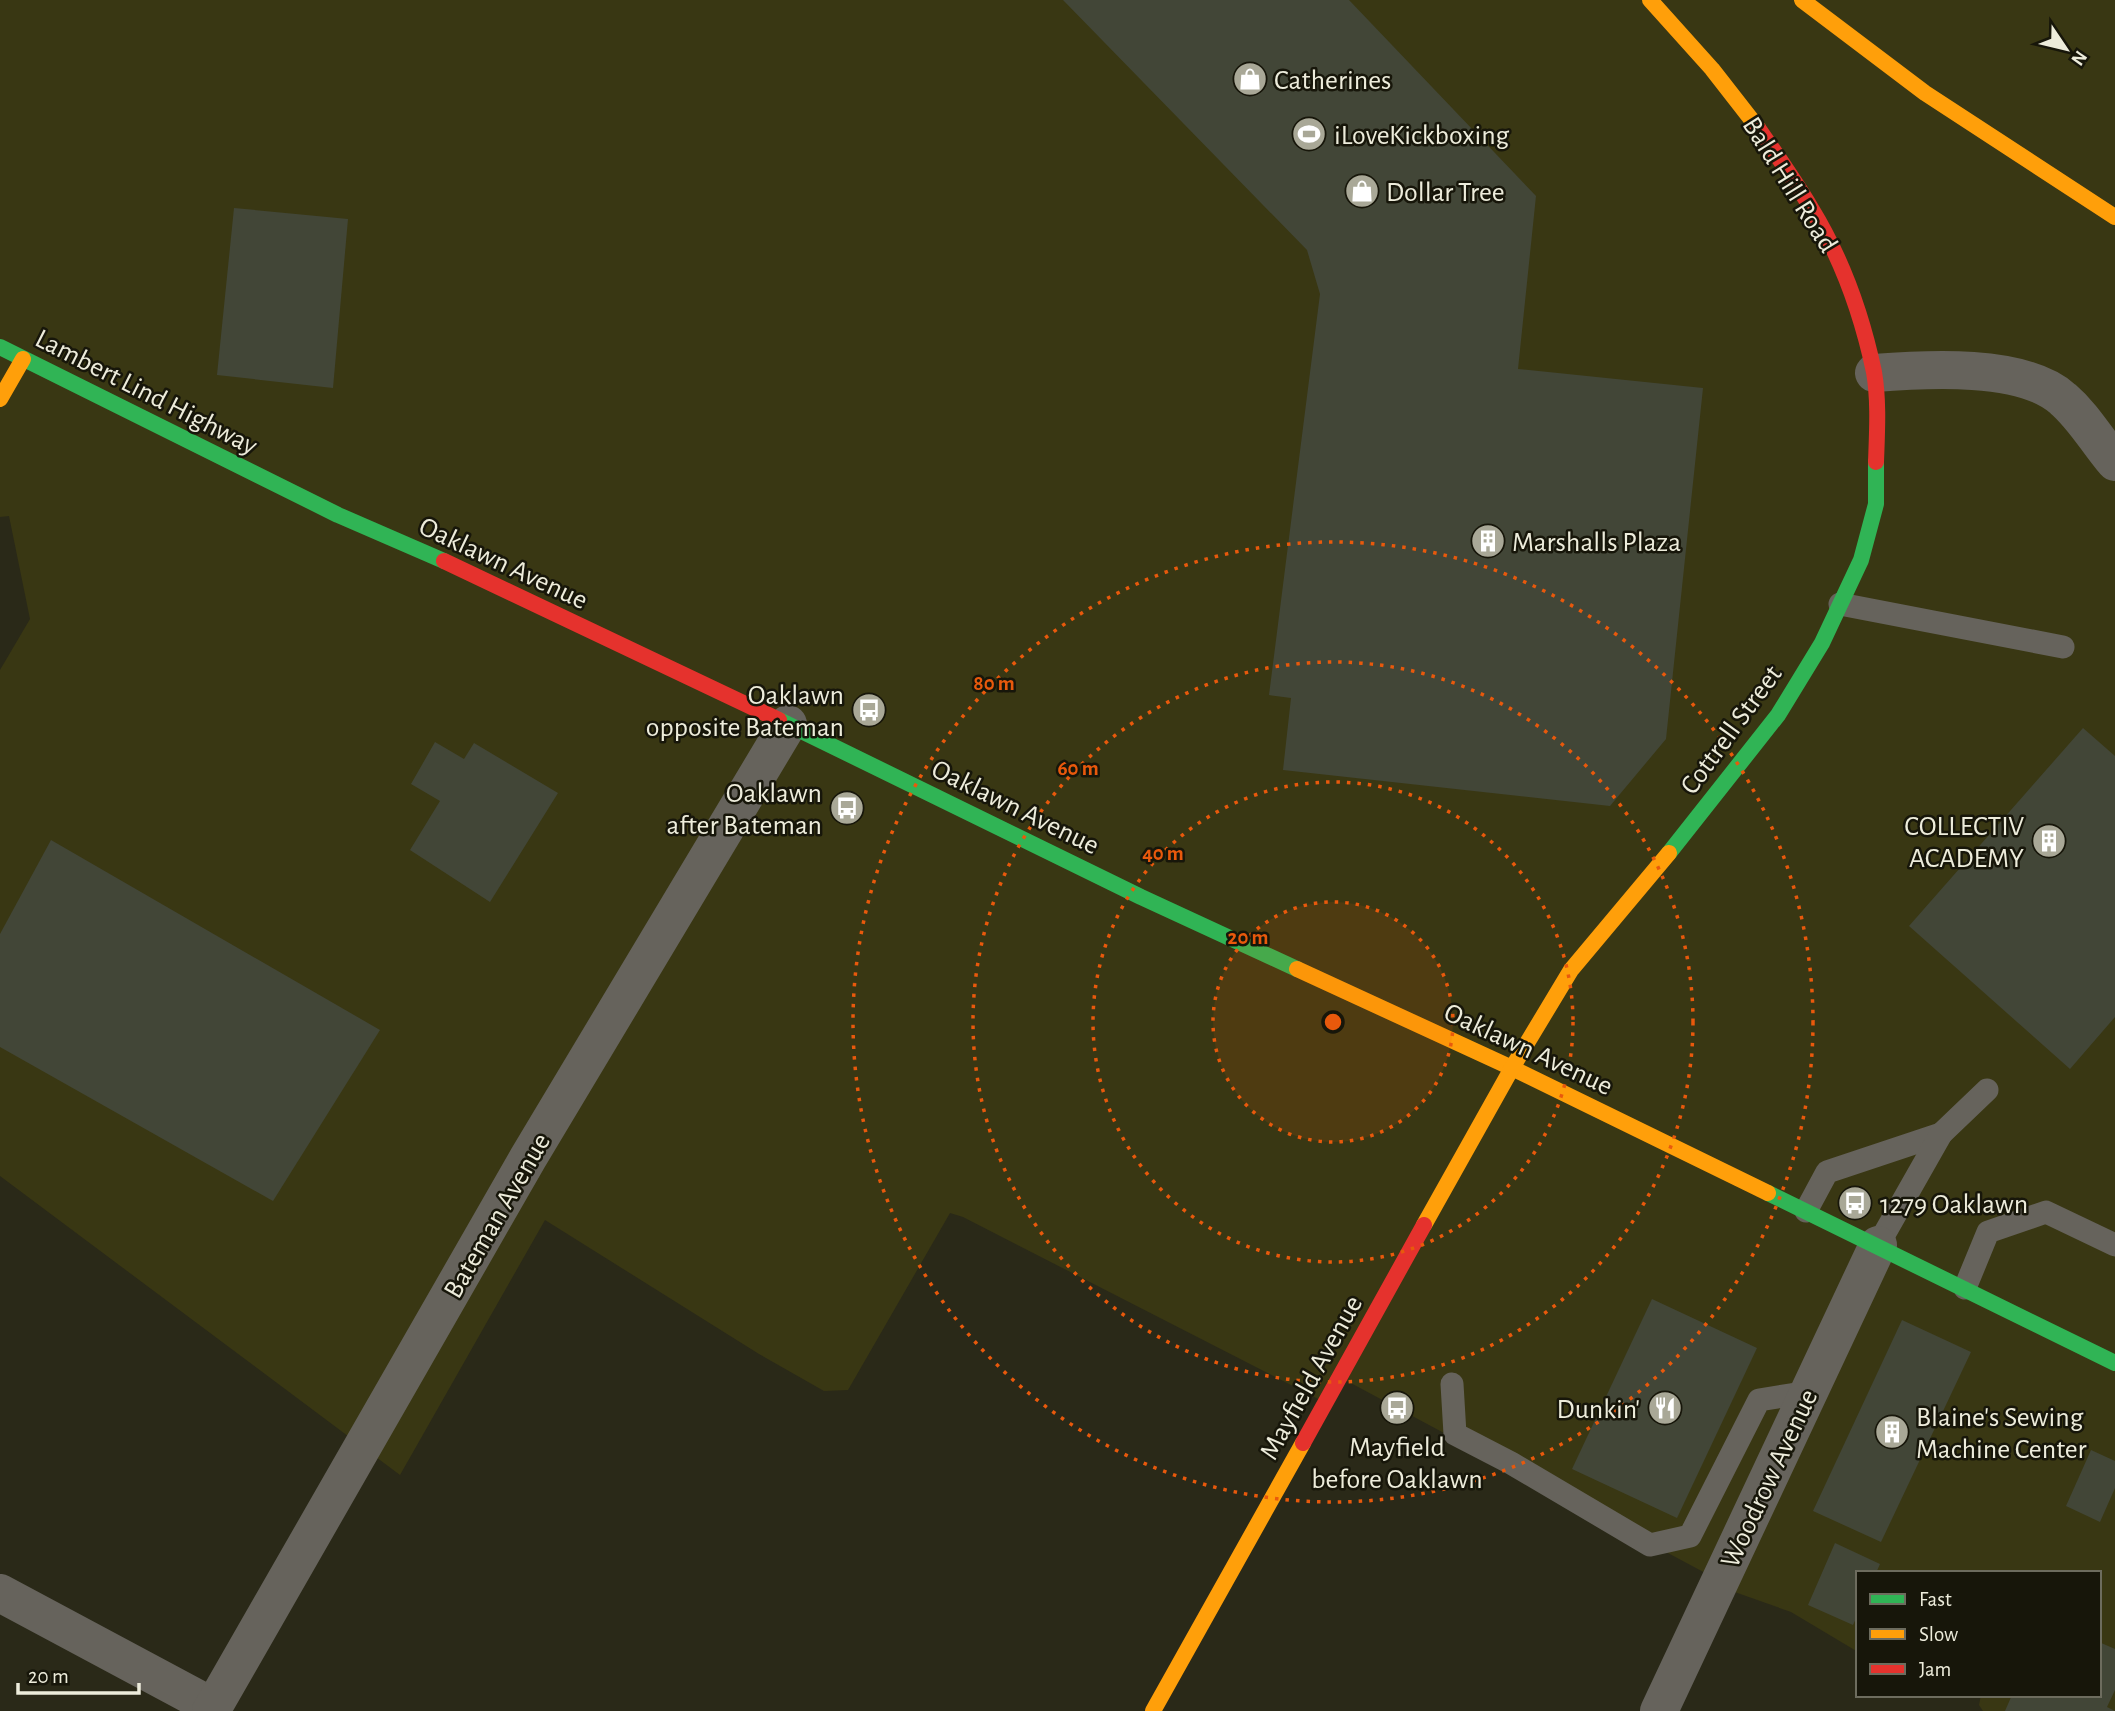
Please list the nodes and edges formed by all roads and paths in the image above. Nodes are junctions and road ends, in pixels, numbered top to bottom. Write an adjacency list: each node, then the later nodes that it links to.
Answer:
1 (1650, 0): 8 (main road, Bald Hill Road)
2 (1802, 0): 3 (main road)
3 (1925, 93): 4 (main road); 5 (main road)
4 (2059, 162)
5 (2115, 217)
6 (0, 346): 7 (main road, Lambert Lind Highway)
7 (23, 359): 9 (main road); 11 (main road, Lambert Lind Highway)
8 (1874, 373): 10 (street); 12 (main road, Cottrell Street)
9 (0, 399)
10 (2115, 462)
11 (271, 483): 14 (main road, Oaklawn Avenue)
12 (1840, 604): 13 (lane); 15 (main road, Cottrell Street)
13 (2063, 647)
14 (788, 724): 15 (main road, Oaklawn Avenue); 26 (street, Bateman Avenue)
15 (1512, 1068): 18 (main road, Oaklawn Avenue); 27 (main road, Mayfield Avenue)
16 (1987, 1090): 17 (lane)
17 (1941, 1134): 18 (lane); 19 (lane)
18 (1806, 1211): 19 (main road, Oaklawn Avenue)
19 (1878, 1245): 21 (main road, Oaklawn Avenue); 24 (street, Woodrow Avenue)
20 (2115, 1245): 21 (lane)
21 (1965, 1288): 22 (main road, Oaklawn Avenue)
22 (2115, 1363)
23 (1452, 1384): 24 (lane)
24 (1809, 1392): 28 (street, Woodrow Avenue)
25 (0, 1593): 26 (street)
26 (212, 1709)
27 (1153, 1711)
28 (1659, 1711)

